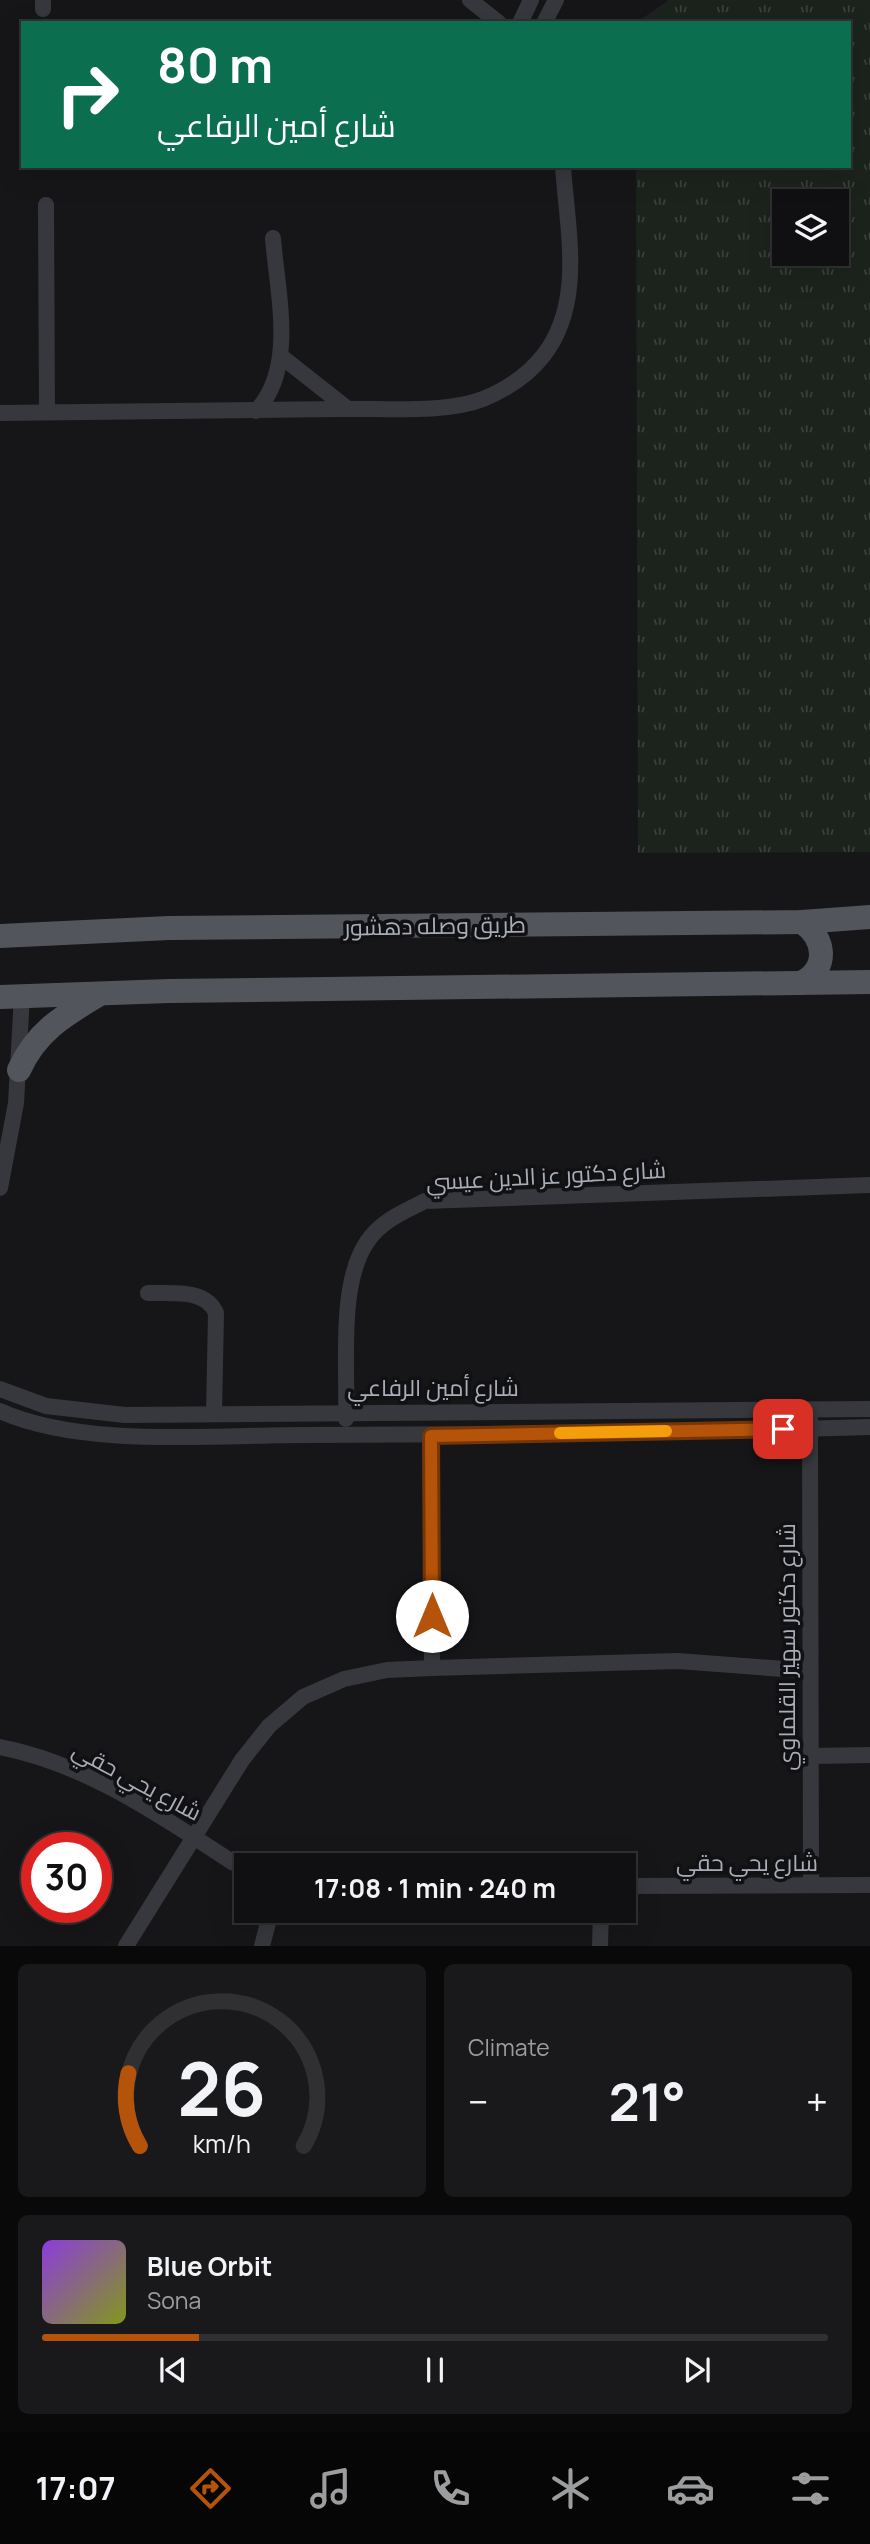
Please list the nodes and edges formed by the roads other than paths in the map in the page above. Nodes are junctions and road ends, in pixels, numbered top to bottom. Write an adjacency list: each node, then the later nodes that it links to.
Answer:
1 (470, 0): 4 (street)
2 (531, 0): 5 (street)
3 (556, 0): 6 (street)
4 (496, 21)
5 (521, 21)
6 (545, 21)
7 (563, 168): 11 (street)
8 (46, 205): 14 (street)
9 (273, 238): 10 (street)
10 (282, 357): 11 (street); 12 (street)
11 (348, 409): 12 (street)
12 (256, 411): 14 (street)
13 (0, 412): 14 (street)
14 (47, 412)
15 (870, 917): 16 (main road, طريق وصله دهشور)
16 (802, 922): 17 (main road, طريق وصله دهشور); 19 (main road)
17 (0, 936)
18 (870, 982): 19 (main road)
19 (801, 984): 20 (main road)
20 (103, 992): 21 (main road); 22 (main road)
21 (11, 997): 22 (street)
22 (19, 1070): 23 (street)
23 (8, 1103): 25 (street)
24 (870, 1185): 31 (street, شارع دكتور عز الدين عيسي)
25 (0, 1188)
26 (148, 1293): 32 (street)
27 (0, 1389): 32 (street, شارع أمين الرفاعي)
28 (810, 1409): 29 (street, شارع أمين الرفاعي); 31 (street, شارع أمين الرفاعي); 34 (street, شارع دكتور سهير القلماوي)
29 (870, 1409)
30 (0, 1411): 35 (street, شارع أمين الرفاعي)
31 (346, 1411): 32 (street, شارع أمين الرفاعي); 35 (street, شارع دكتور عز الدين عيسي)
32 (214, 1414)
33 (870, 1427): 34 (street, شارع أمين الرفاعي)
34 (810, 1429): 36 (street, شارع أمين الرفاعي); 38 (street, شارع دكتور سهير القلماوي)
35 (345, 1435): 36 (street, شارع أمين الرفاعي)
36 (431, 1436): 37 (street)
37 (432, 1668): 38 (street); 42 (street)
38 (810, 1671): 41 (street, شارع دكتور سهير القلماوي)
39 (0, 1747): 42 (street, شارع يحي حقي)
40 (870, 1755): 41 (street)
41 (810, 1756): 44 (street, شارع دكتور سهير القلماوي)
42 (194, 1838): 43 (street, شارع يحي حقي); 49 (street)
43 (234, 1863)
44 (811, 1885): 45 (street, شارع يحي حقي); 46 (street, شارع يحي حقي)
45 (870, 1885)
46 (636, 1886)
47 (268, 1923): 50 (street)
48 (601, 1923): 51 (street)
49 (126, 1945)
50 (262, 1945)
51 (600, 1945)

